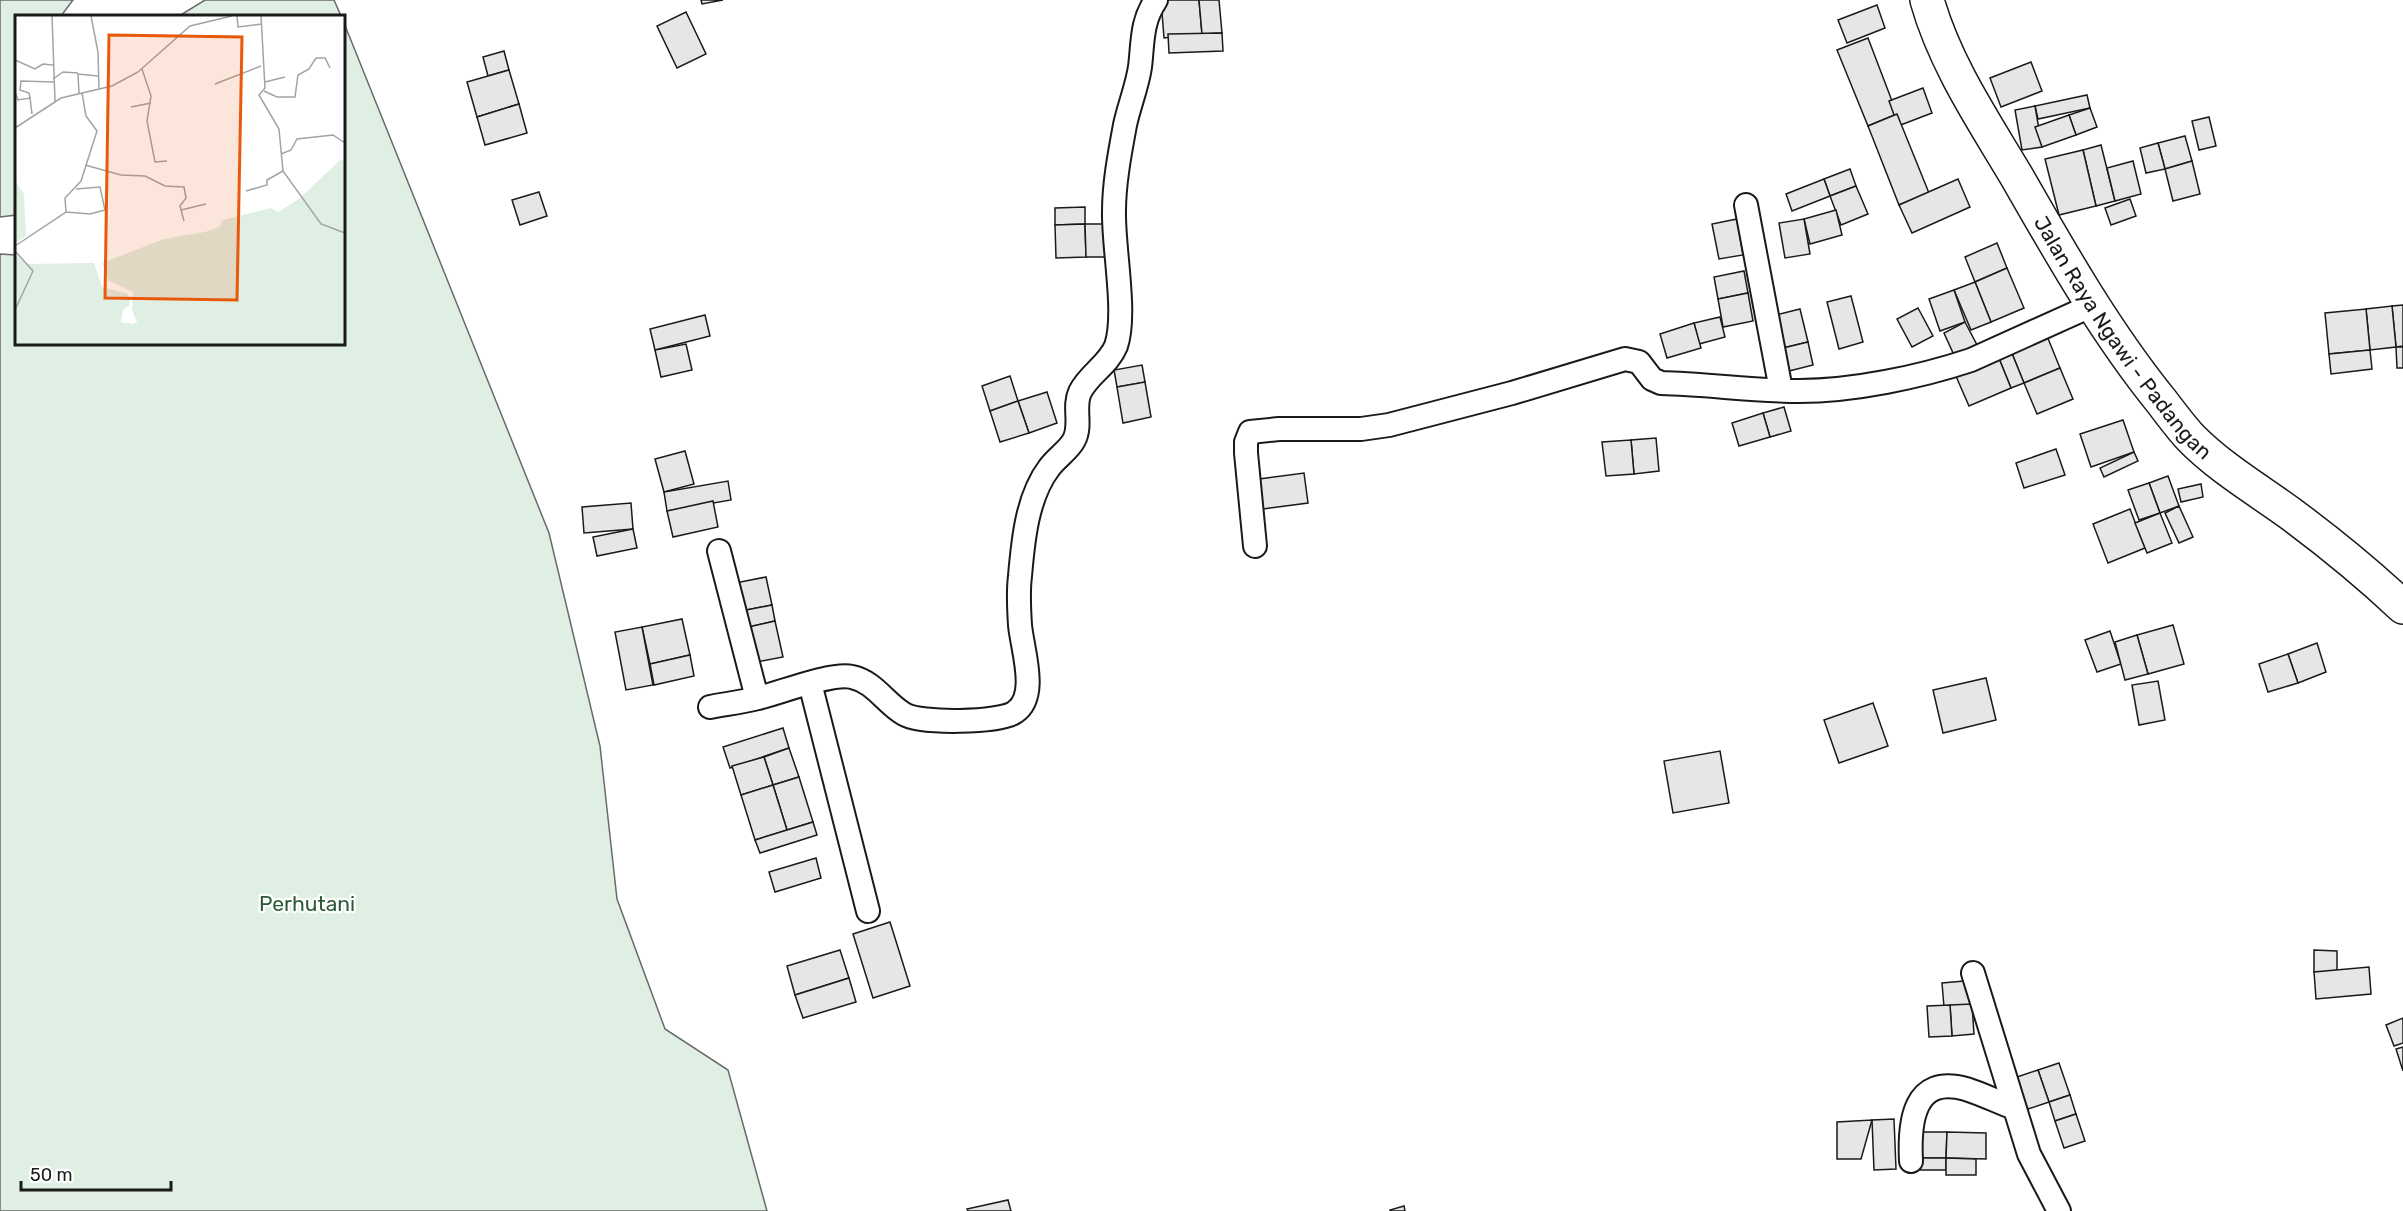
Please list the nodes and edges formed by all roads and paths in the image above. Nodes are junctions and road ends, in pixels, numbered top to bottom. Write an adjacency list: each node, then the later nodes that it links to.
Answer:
1 (1156, 0): 9 (street)
2 (1927, 0): 4 (highway, Jalan Raya Ngawi - Padangan)
3 (1746, 205): 5 (street)
4 (2093, 305): 5 (street); 8 (highway, Jalan Raya Ngawi - Padangan)
5 (1781, 390): 6 (street)
6 (1255, 546)
7 (719, 551): 10 (street)
8 (2403, 607)
9 (810, 683): 10 (street); 12 (street)
10 (757, 698): 11 (street)
11 (710, 707)
12 (868, 911)
13 (1973, 973): 14 (street)
14 (2014, 1108): 15 (street); 16 (street)
15 (1911, 1161)
16 (2059, 1211)

